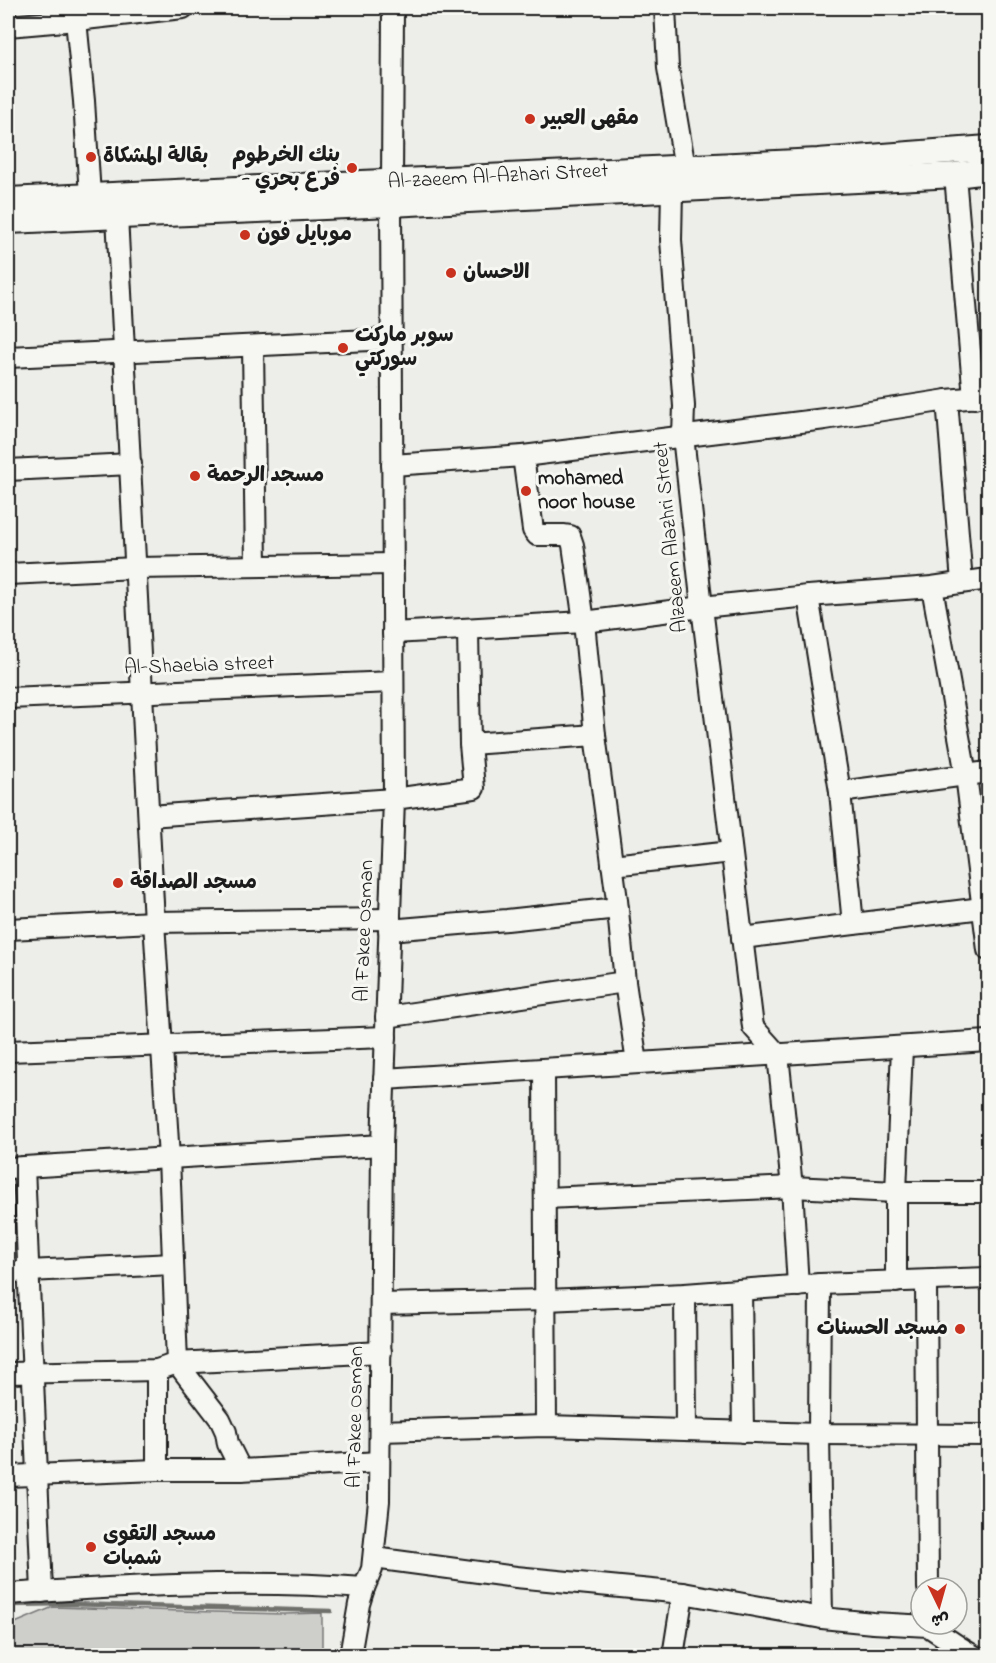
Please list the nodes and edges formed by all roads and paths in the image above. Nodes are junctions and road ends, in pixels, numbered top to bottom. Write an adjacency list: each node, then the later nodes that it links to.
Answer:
1 (183, 8): 4 (street)
2 (393, 8): 11 (street, Al Fakee Osman)
3 (665, 8): 7 (street)
4 (76, 20): 5 (street); 12 (street)
5 (8, 26)
6 (988, 148): 7 (main road, Al-zaeem Al-Azhari Street)
7 (685, 168): 10 (street); 11 (main road, Al-zaeem Al-Azhari Street)
8 (988, 171): 9 (main road, Al-zaeem Al-Azhari Street)
9 (955, 175): 10 (main road, Al-zaeem Al-Azhari Street); 20 (street)
10 (672, 189): 11 (main road, Al-zaeem Al-Azhari Street); 22 (street, Alzaeem Alazhri Street)
11 (392, 193): 12 (main road, Al-zaeem Al-Azhari Street); 14 (main road, Al-zaeem Al-Azhari Street); 16 (street, Al Fakee Osman)
12 (90, 196): 13 (main road, Al-zaeem Al-Azhari Street)
13 (8, 200)
14 (117, 216): 15 (main road, Al-zaeem Al-Azhari Street); 18 (street)
15 (8, 221)
16 (392, 339): 17 (street); 25 (street, Al Fakee Osman)
17 (253, 346): 18 (street); 28 (street)
18 (124, 352): 19 (street); 24 (street)
19 (8, 357)
20 (981, 397): 21 (street)
21 (947, 400): 22 (street); 32 (street)
22 (683, 436): 23 (street); 35 (street, Alzaeem Alazhri Street)
23 (523, 456): 25 (street); 36 (street)
24 (131, 464): 26 (street); 29 (street)
25 (392, 465): 27 (street, Al Fakee Osman)
26 (8, 470)
27 (393, 564): 28 (street); 38 (street, Al Fakee Osman)
28 (256, 566): 29 (street)
29 (136, 568): 30 (street); 40 (street)
30 (8, 574)
31 (988, 579): 32 (street)
32 (962, 582): 33 (street)
33 (932, 587): 34 (street); 45 (street)
34 (808, 596): 35 (street); 46 (street)
35 (702, 607): 36 (street); 49 (street, Alzaeem Alazhri Street)
36 (584, 622): 37 (street); 42 (street)
37 (468, 630): 38 (street); 43 (street)
38 (393, 633): 39 (street, Al Fakee Osman)
39 (393, 682): 40 (street, Al-Shaebia street); 47 (street, Al Fakee Osman)
40 (143, 693): 41 (street, Al-Shaebia street); 48 (street)
41 (8, 698)
42 (595, 735): 43 (street); 50 (street)
43 (470, 744): 47 (street)
44 (988, 772): 45 (street)
45 (966, 775): 46 (street); 52 (street)
46 (840, 792): 55 (street)
47 (394, 799): 48 (street); 54 (street, Al Fakee Osman)
48 (149, 816): 53 (street)
49 (730, 852): 50 (street); 57 (street, Alzaeem Alazhri Street)
50 (612, 865): 51 (street)
51 (618, 908): 54 (street); 59 (street)
52 (982, 908): 55 (street); 58 (street)
53 (154, 922): 54 (street); 56 (street); 63 (street)
54 (389, 924): 60 (street, Al Fakee Osman)
55 (853, 924): 57 (street)
56 (8, 929)
57 (742, 938): 66 (street, Alzaeem Alazhri Street)
58 (988, 950)
59 (625, 982): 60 (street); 67 (street)
60 (386, 1017): 61 (street, Al Fakee Osman)
61 (386, 1037): 63 (street); 69 (street, Al Fakee Osman)
62 (988, 1041): 64 (street)
63 (162, 1045): 65 (street); 71 (street)
64 (902, 1047): 66 (street); 74 (street)
65 (8, 1051)
66 (778, 1054): 67 (street); 73 (street)
67 (637, 1063): 68 (street)
68 (544, 1069): 69 (street); 76 (street)
69 (384, 1079): 70 (street, Al Fakee Osman)
70 (382, 1145): 71 (street); 88 (street, Al Fakee Osman)
71 (169, 1158): 72 (street); 77 (street)
72 (16, 1167): 78 (street)
73 (792, 1187): 74 (street); 76 (street); 84 (street)
74 (896, 1192): 75 (street); 82 (street)
75 (988, 1192)
76 (546, 1198): 87 (street)
77 (173, 1264): 78 (street); 90 (street)
78 (28, 1271): 79 (street); 92 (street)
79 (8, 1272)
80 (988, 1278): 81 (street)
81 (926, 1281): 82 (street); 99 (street)
82 (896, 1282): 83 (street)
83 (820, 1284): 84 (street); 98 (street)
84 (798, 1286): 85 (street)
85 (741, 1290): 86 (street); 97 (street)
86 (685, 1294): 87 (street); 95 (street)
87 (546, 1300): 88 (street); 94 (street)
88 (381, 1304): 89 (street, Al Fakee Osman)
89 (381, 1352): 90 (street); 96 (street, Al Fakee Osman)
90 (177, 1363): 91 (street); 103 (street)
91 (157, 1370): 92 (street); 102 (street)
92 (32, 1372): 93 (street); 104 (street)
93 (8, 1373)
94 (546, 1426): 95 (street); 96 (street)
95 (686, 1429): 97 (street)
96 (380, 1431): 101 (street, Al Fakee Osman)
97 (743, 1432): 98 (street)
98 (819, 1434): 99 (street); 112 (street)
99 (927, 1434): 100 (street); 107 (street)
100 (988, 1436)
101 (379, 1462): 103 (street); 106 (street, Al Fakee Osman)
102 (157, 1470): 103 (street); 104 (street)
103 (241, 1470)
104 (38, 1474): 105 (street); 109 (street)
105 (8, 1476)
106 (374, 1558): 108 (street, Al Fakee Osman); 110 (street)
107 (928, 1576)
108 (363, 1588): 109 (street); 115 (street, Al Fakee Osman)
109 (42, 1592): 111 (street)
110 (683, 1593): 112 (street); 116 (street)
111 (8, 1594)
112 (822, 1618): 113 (street)
113 (909, 1624)
114 (944, 1636): 117 (street)
115 (350, 1656)
116 (673, 1656)
117 (974, 1656)

